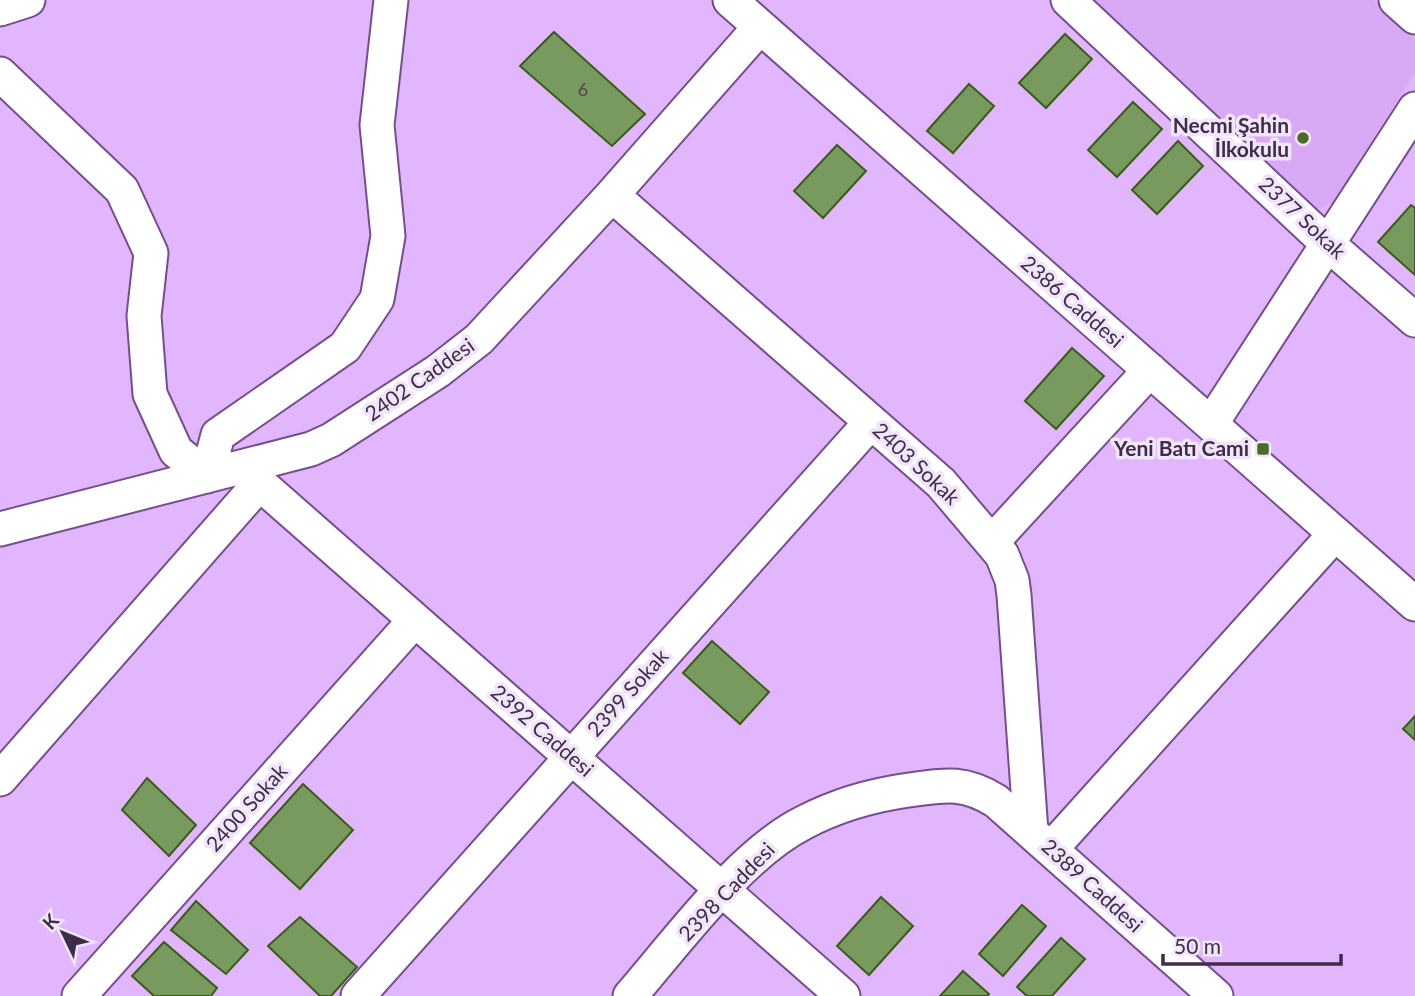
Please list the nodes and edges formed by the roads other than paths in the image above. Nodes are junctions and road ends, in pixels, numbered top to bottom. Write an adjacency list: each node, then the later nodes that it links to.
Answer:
1 (28, 0): 6 (street)
2 (391, 0): 18 (street)
3 (730, 0): 8 (street, 2386 Caddesi)
4 (1068, 0): 12 (street, 2377 Sokak)
5 (1396, 0): 7 (street)
6 (0, 9)
7 (1415, 17)
8 (760, 27): 11 (street, 2402 Caddesi); 14 (street, 2386 Caddesi)
9 (0, 74): 18 (street)
10 (1415, 109): 12 (street)
11 (612, 195): 15 (street, 2403 Sokak); 17 (street, 2402 Caddesi)
12 (1328, 244): 13 (street, 2377 Sokak); 16 (street)
13 (1415, 320)
14 (1150, 370): 16 (street, 2386 Caddesi); 21 (street)
15 (871, 422): 21 (street, 2403 Sokak); 24 (street, 2399 Sokak)
16 (1211, 424): 20 (street, 2386 Caddesi)
17 (251, 475): 18 (street, 2402 Caddesi); 23 (street, 2392 Caddesi); 25 (street)
18 (207, 476): 19 (street, 2402 Caddesi)
19 (0, 529)
20 (1335, 534): 22 (street, 2386 Caddesi); 26 (street)
21 (992, 542): 26 (street, 2403 Sokak)
22 (1414, 601)
23 (415, 620): 24 (street, 2392 Caddesi); 28 (street, 2400 Sokak)
24 (571, 757): 27 (street, 2392 Caddesi); 29 (street, 2399 Sokak)
25 (0, 779)
26 (1041, 841): 27 (street, 2398 Caddesi); 32 (street, 2389 Caddesi)
27 (722, 890): 30 (street, 2398 Caddesi); 31 (street, 2392 Caddesi)
28 (79, 996)
29 (358, 996)
30 (630, 996)
31 (843, 996)
32 (1216, 996)

